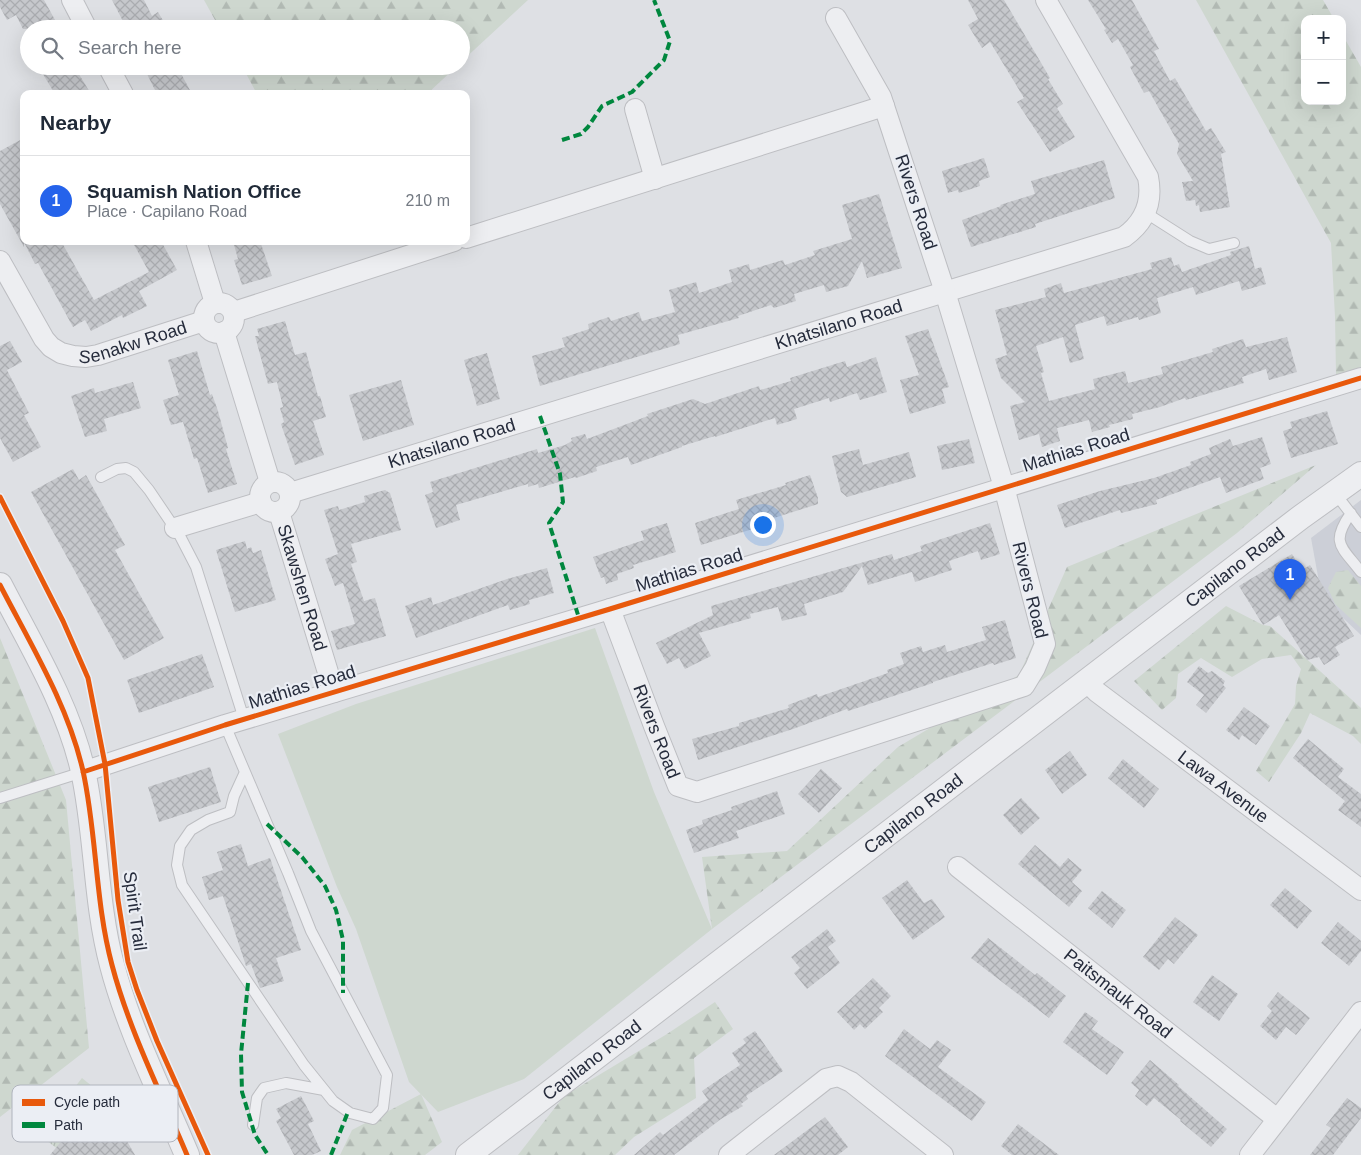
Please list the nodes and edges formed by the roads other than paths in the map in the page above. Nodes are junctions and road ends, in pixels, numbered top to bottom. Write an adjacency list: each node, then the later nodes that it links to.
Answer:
1 (72, 0): 4 (street)
2 (1046, 0): 10 (street)
3 (836, 18): 7 (street, Rivers Road)
4 (83, 20)
5 (113, 75): 6 (street)
6 (121, 90)
7 (884, 106): 9 (street); 16 (street, Rivers Road)
8 (634, 110): 9 (street)
9 (656, 179): 11 (street)
10 (1146, 213): 12 (lane); 16 (street, Khatsilano Road)
11 (470, 237)
12 (1234, 243)
13 (197, 245): 17 (street)
14 (442, 245): 18 (street)
15 (0, 261): 19 (street, Senakw Road)
16 (945, 292): 25 (street, Rivers Road); 26 (street, Khatsilano Road)
17 (215, 303): 18 (street); 19 (street)
18 (239, 310): 20 (street)
19 (204, 321): 20 (street)
20 (224, 332): 24 (street)
21 (1361, 378): 25 (street, Mathias Road)
22 (1361, 474): 27 (street, Capilano Road)
23 (102, 477): 32 (lane)
24 (270, 482): 26 (street); 28 (street)
25 (1004, 487): 35 (street, Mathias Road); 35 (street, Rivers Road)
26 (290, 493): 29 (street)
27 (1335, 493): 30 (lane); 36 (street, Capilano Road)
28 (261, 502): 29 (street); 32 (street)
29 (279, 512): 37 (street, Skawshen Road)
30 (1351, 513): 31 (lane); 33 (lane)
31 (1361, 527)
32 (175, 528): 38 (lane)
33 (1361, 572)
34 (0, 585): 40 (street)
35 (610, 609): 37 (street, Mathias Road)
36 (1087, 682): 44 (street, Lawa Avenue); 52 (street, Capilano Road)
37 (334, 692): 38 (street, Mathias Road)
38 (244, 719): 39 (street, Mathias Road)
39 (225, 725): 40 (street, Mathias Road); 41 (lane)
40 (83, 772): 42 (lane); 46 (street)
41 (245, 772): 47 (lane); 47 (lane)
42 (0, 798)
43 (958, 866): 48 (street, Paitsmauk Road)
44 (1361, 890)
45 (1361, 1012): 48 (street)
46 (158, 1085)
47 (324, 1090): 49 (lane)
48 (1277, 1119): 55 (street)
49 (253, 1125)
50 (178, 1133): 51 (street)
51 (187, 1155)
52 (468, 1155)
53 (729, 1155): 54 (street)
54 (943, 1155)
55 (1250, 1155)

